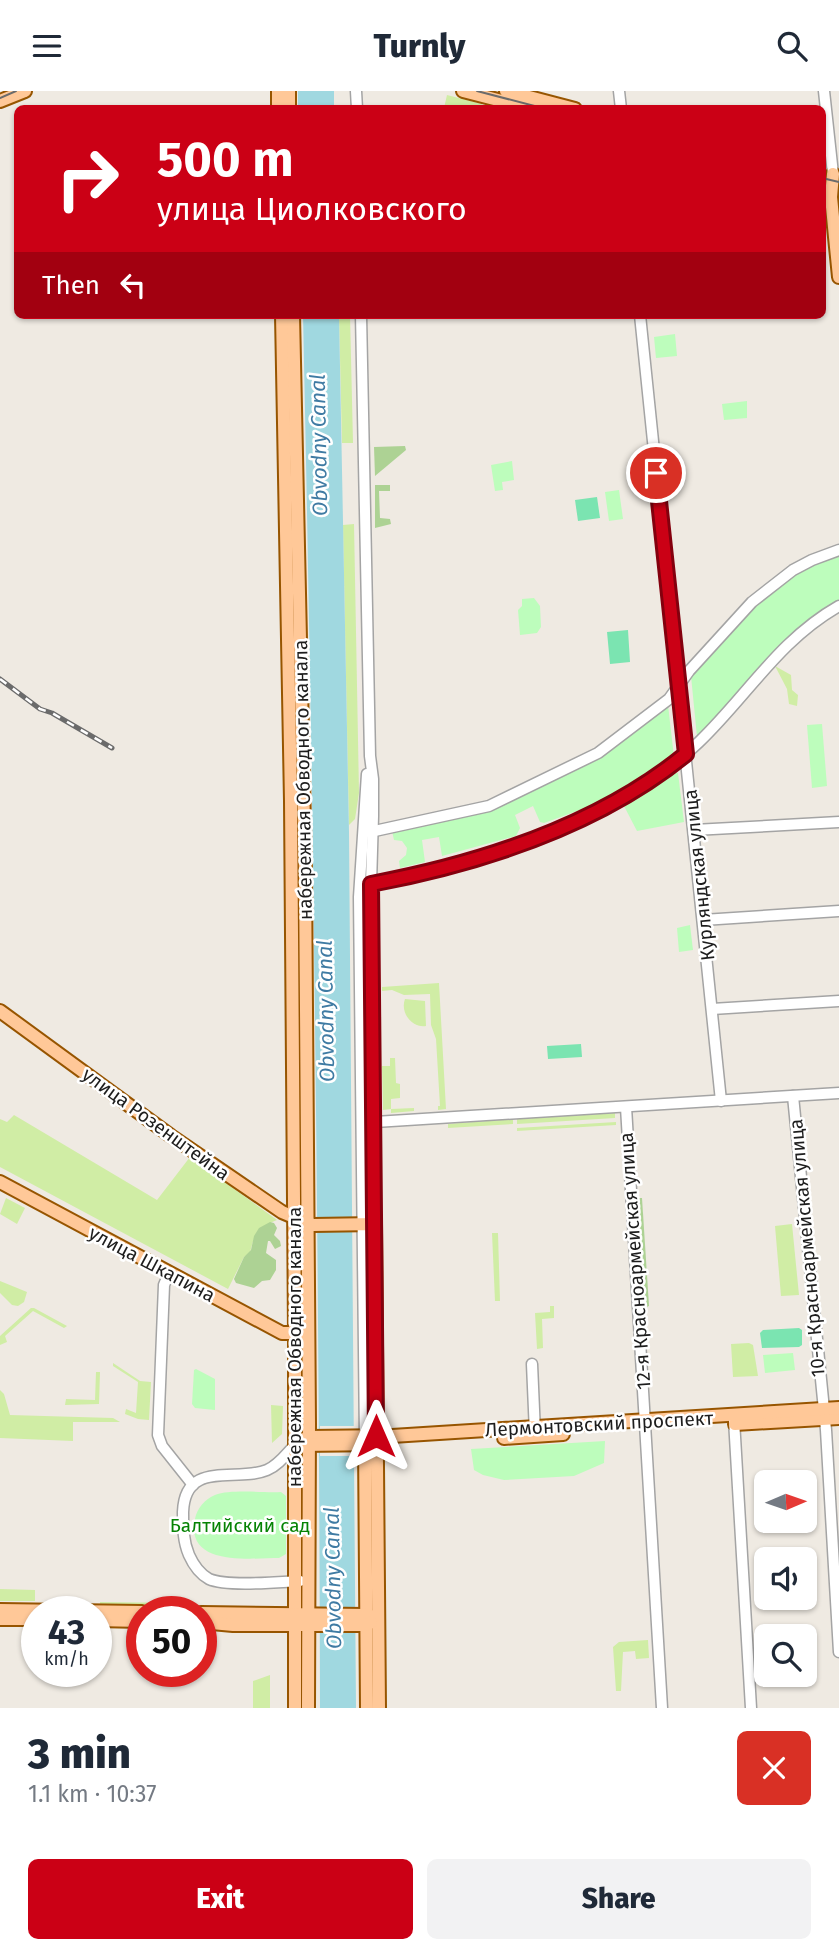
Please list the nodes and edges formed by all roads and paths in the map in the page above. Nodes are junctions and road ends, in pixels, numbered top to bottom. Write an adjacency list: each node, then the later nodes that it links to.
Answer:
1 (25, 91): 4 (main road)
2 (463, 91): 5 (main road)
3 (506, 91): 6 (main road)
4 (0, 101)
5 (517, 105)
6 (560, 105)
7 (826, 111): 8 (street)
8 (833, 182): 9 (main road)
9 (839, 277)
10 (282, 319): 34 (main road, набережная Обводного канала)
11 (293, 319): 36 (main road, набережная Обводного канала)
12 (361, 319): 20 (street)
13 (640, 319): 16 (street, Курляндская улица)
14 (839, 550): 16 (street)
15 (839, 606): 17 (street)
16 (679, 686): 17 (street, Курляндская улица); 20 (street)
17 (686, 754): 19 (street, Курляндская улица); 21 (street)
18 (839, 822): 19 (street)
19 (694, 830): 24 (street, Курляндская улица)
20 (368, 832): 21 (street); 22 (street)
21 (371, 884): 22 (street); 32 (street)
22 (359, 885): 35 (street)
23 (839, 911): 24 (street)
24 (703, 920): 26 (street, Курляндская улица)
25 (839, 1001): 26 (street)
26 (712, 1009): 30 (street, Курляндская улица)
27 (0, 1011): 34 (main road, улица Розенштейна)
28 (839, 1093): 29 (street)
29 (793, 1096): 30 (street); 41 (street, 10-я Красноармейская улица)
30 (721, 1101): 31 (street)
31 (626, 1107): 32 (street); 44 (street, 12-я Красноармейская улица)
32 (374, 1122): 35 (street)
33 (0, 1182): 37 (main road, улица Шкапина)
34 (294, 1218): 36 (main road, улица Розенштейна); 38 (main road, набережная Обводного канала)
35 (364, 1224): 36 (main road); 46 (main road)
36 (312, 1225): 38 (main road, набережная Обводного канала)
37 (169, 1273): 38 (main road, улица Шкапина); 49 (street)
38 (302, 1333): 47 (main road, набережная Обводного канала); 48 (main road, набережная Обводного канала)
39 (533, 1364): 45 (street)
40 (839, 1408): 41 (main road, Лермонтовский проспект)
41 (823, 1414): 42 (main road, Лермонтовский проспект); 43 (main road, Лермонтовский проспект); 60 (street, 10-я Красноармейская улица)
42 (839, 1418)
43 (734, 1420): 44 (main road, Лермонтовский проспект); 66 (street)
44 (645, 1425): 45 (main road, Лермонтовский проспект); 65 (street, 12-я Красноармейская улица)
45 (535, 1431): 46 (main road, Лермонтовский проспект)
46 (366, 1440): 47 (main road, Лермонтовский проспект); 57 (main road)
47 (314, 1441): 48 (main road); 51 (main road, набережная Обводного канала)
48 (295, 1445): 49 (street); 50 (main road, набережная Обводного канала)
49 (193, 1485): 50 (street)
50 (294, 1581): 51 (street); 58 (main road, набережная Обводного канала)
51 (308, 1581): 58 (main road, набережная Обводного канала)
52 (0, 1610): 53 (main road)
53 (126, 1612)
54 (217, 1614): 58 (main road)
55 (0, 1619): 56 (main road)
56 (21, 1619)
57 (364, 1619): 58 (main road); 63 (main road); 64 (main road)
58 (307, 1620): 59 (main road); 61 (main road, набережная Обводного канала); 62 (main road, набережная Обводного канала)
59 (217, 1624)
60 (839, 1652)
61 (295, 1708)
62 (308, 1708)
63 (368, 1708)
64 (379, 1708)
65 (662, 1708)
66 (751, 1708)

